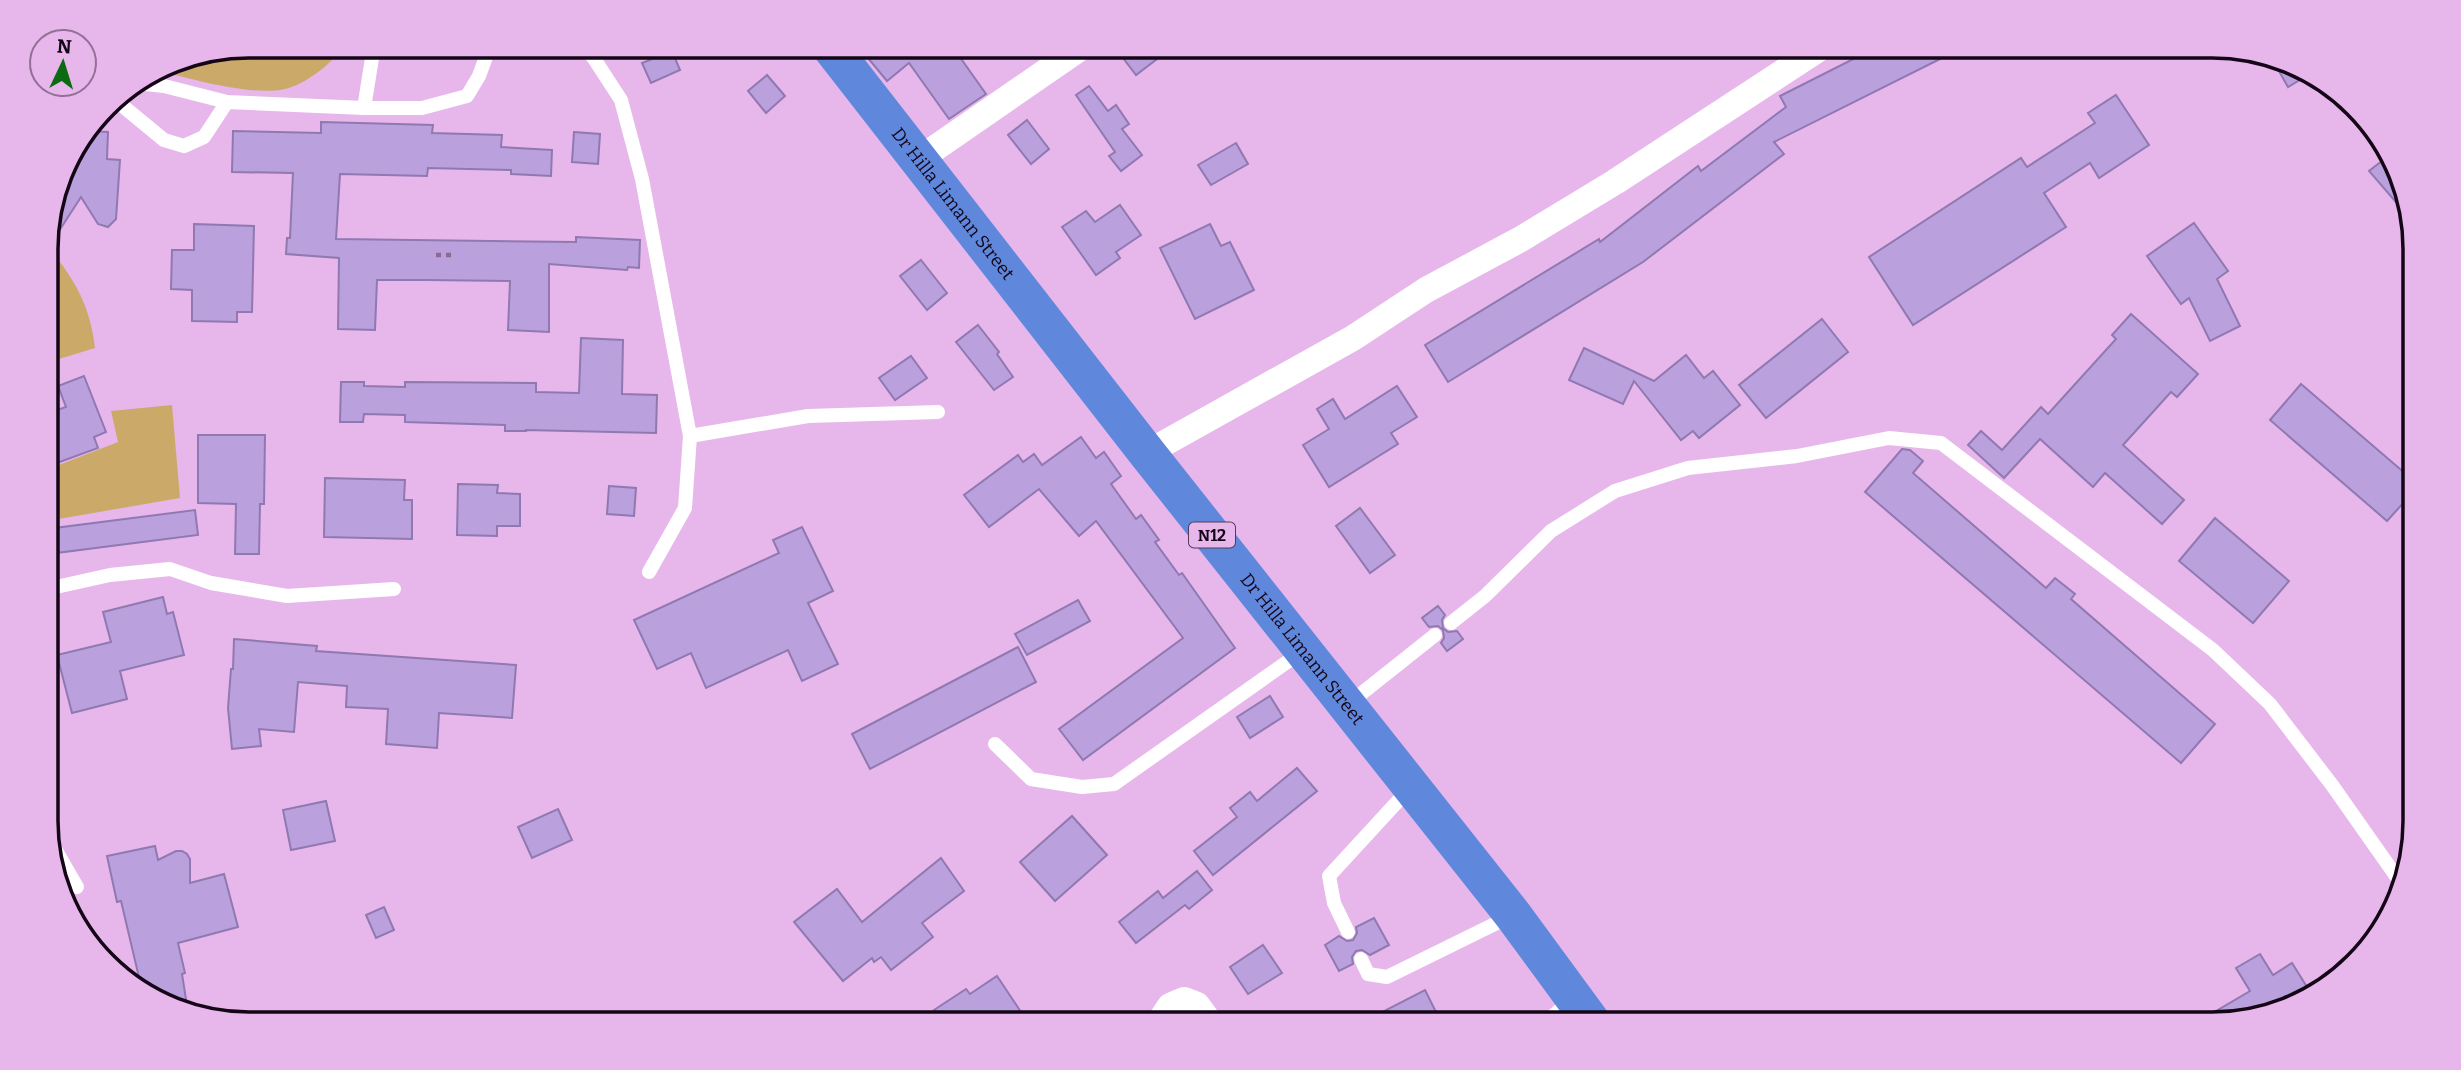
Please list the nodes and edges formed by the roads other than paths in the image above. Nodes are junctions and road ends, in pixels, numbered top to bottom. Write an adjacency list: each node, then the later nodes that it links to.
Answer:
1 (372, 58): 10 (lane)
2 (485, 58): 10 (lane)
3 (594, 58): 13 (lane)
4 (839, 58): 11 (highway, Dr Hilla Limann Street / N12)
5 (1066, 58): 11 (street)
6 (1805, 58): 14 (street)
7 (151, 85): 8 (lane)
8 (227, 102): 9 (lane); 10 (lane)
9 (122, 106)
10 (364, 108)
11 (919, 160): 14 (highway, Dr Hilla Limann Street / N12)
12 (938, 412): 13 (lane)
13 (690, 436): 15 (lane)
14 (1147, 453): 20 (highway, Dr Hilla Limann Street / N12)
15 (649, 572)
16 (58, 587): 17 (lane)
17 (394, 589)
18 (1451, 623): 25 (lane)
19 (1435, 635): 21 (lane)
20 (1304, 650): 21 (highway, Dr Hilla Limann Street / N12); 22 (lane)
21 (1346, 706): 23 (highway, Dr Hilla Limann Street / N12)
22 (995, 744)
23 (1411, 787): 27 (highway, Dr Hilla Limann Street / N12); 28 (lane)
24 (62, 862): 26 (lane)
25 (2395, 875)
26 (76, 887)
27 (1513, 915): 29 (lane); 32 (highway, Dr Hilla Limann Street / N12)
28 (1348, 932)
29 (1362, 959)
30 (1166, 1012): 31 (street)
31 (1202, 1012)
32 (1583, 1012)

